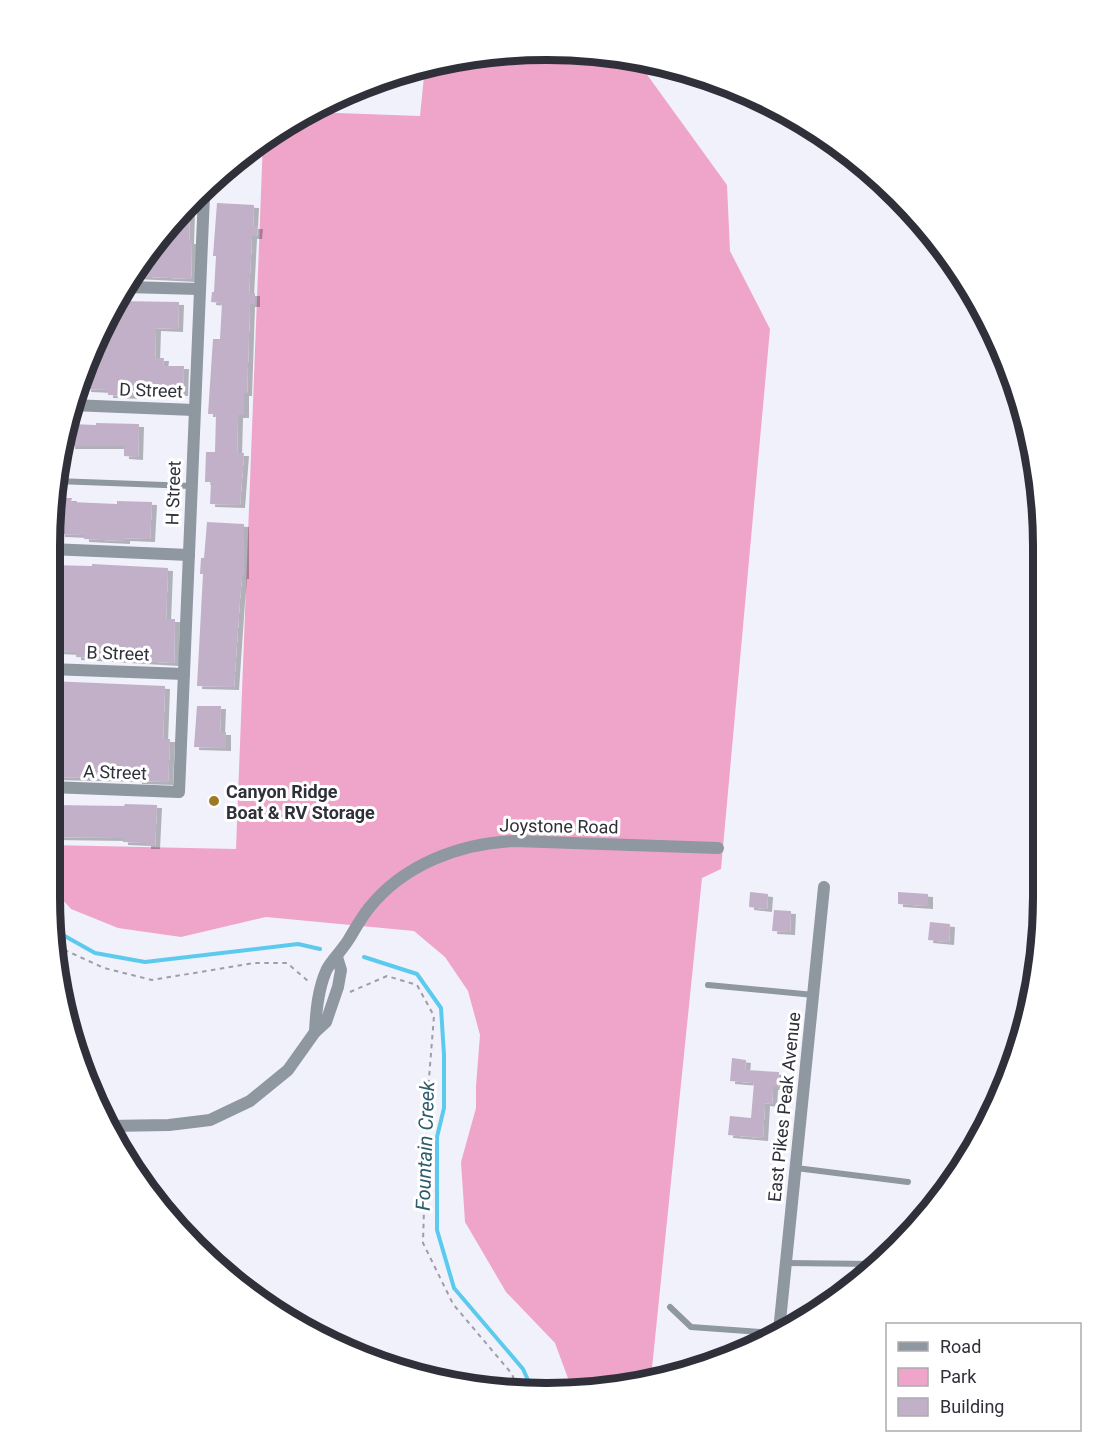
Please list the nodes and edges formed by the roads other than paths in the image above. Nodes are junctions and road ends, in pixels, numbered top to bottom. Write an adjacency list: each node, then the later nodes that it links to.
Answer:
1 (204, 201): 3 (street, H Street)
2 (135, 287): 3 (street)
3 (199, 289): 5 (street, H Street)
4 (82, 405): 5 (street, D Street)
5 (194, 410): 7 (street, H Street)
6 (64, 481): 7 (lane)
7 (191, 486): 9 (street, H Street)
8 (60, 549): 9 (street)
9 (189, 555): 11 (street, H Street)
10 (60, 669): 11 (street, B Street)
11 (184, 674): 13 (street, H Street)
12 (60, 787): 13 (street, A Street)
13 (179, 792)
14 (718, 848): 18 (street, Joystone Road)
15 (824, 887): 17 (street, East Pikes Peak Avenue)
16 (708, 985): 17 (lane)
17 (814, 995): 19 (street, East Pikes Peak Avenue)
18 (117, 1126)
19 (796, 1168): 20 (lane); 21 (street, East Pikes Peak Avenue)
20 (908, 1182)
21 (786, 1263): 22 (lane); 24 (street, East Pikes Peak Avenue)
22 (865, 1264)
23 (670, 1307): 25 (lane)
24 (778, 1324)
25 (765, 1331)

